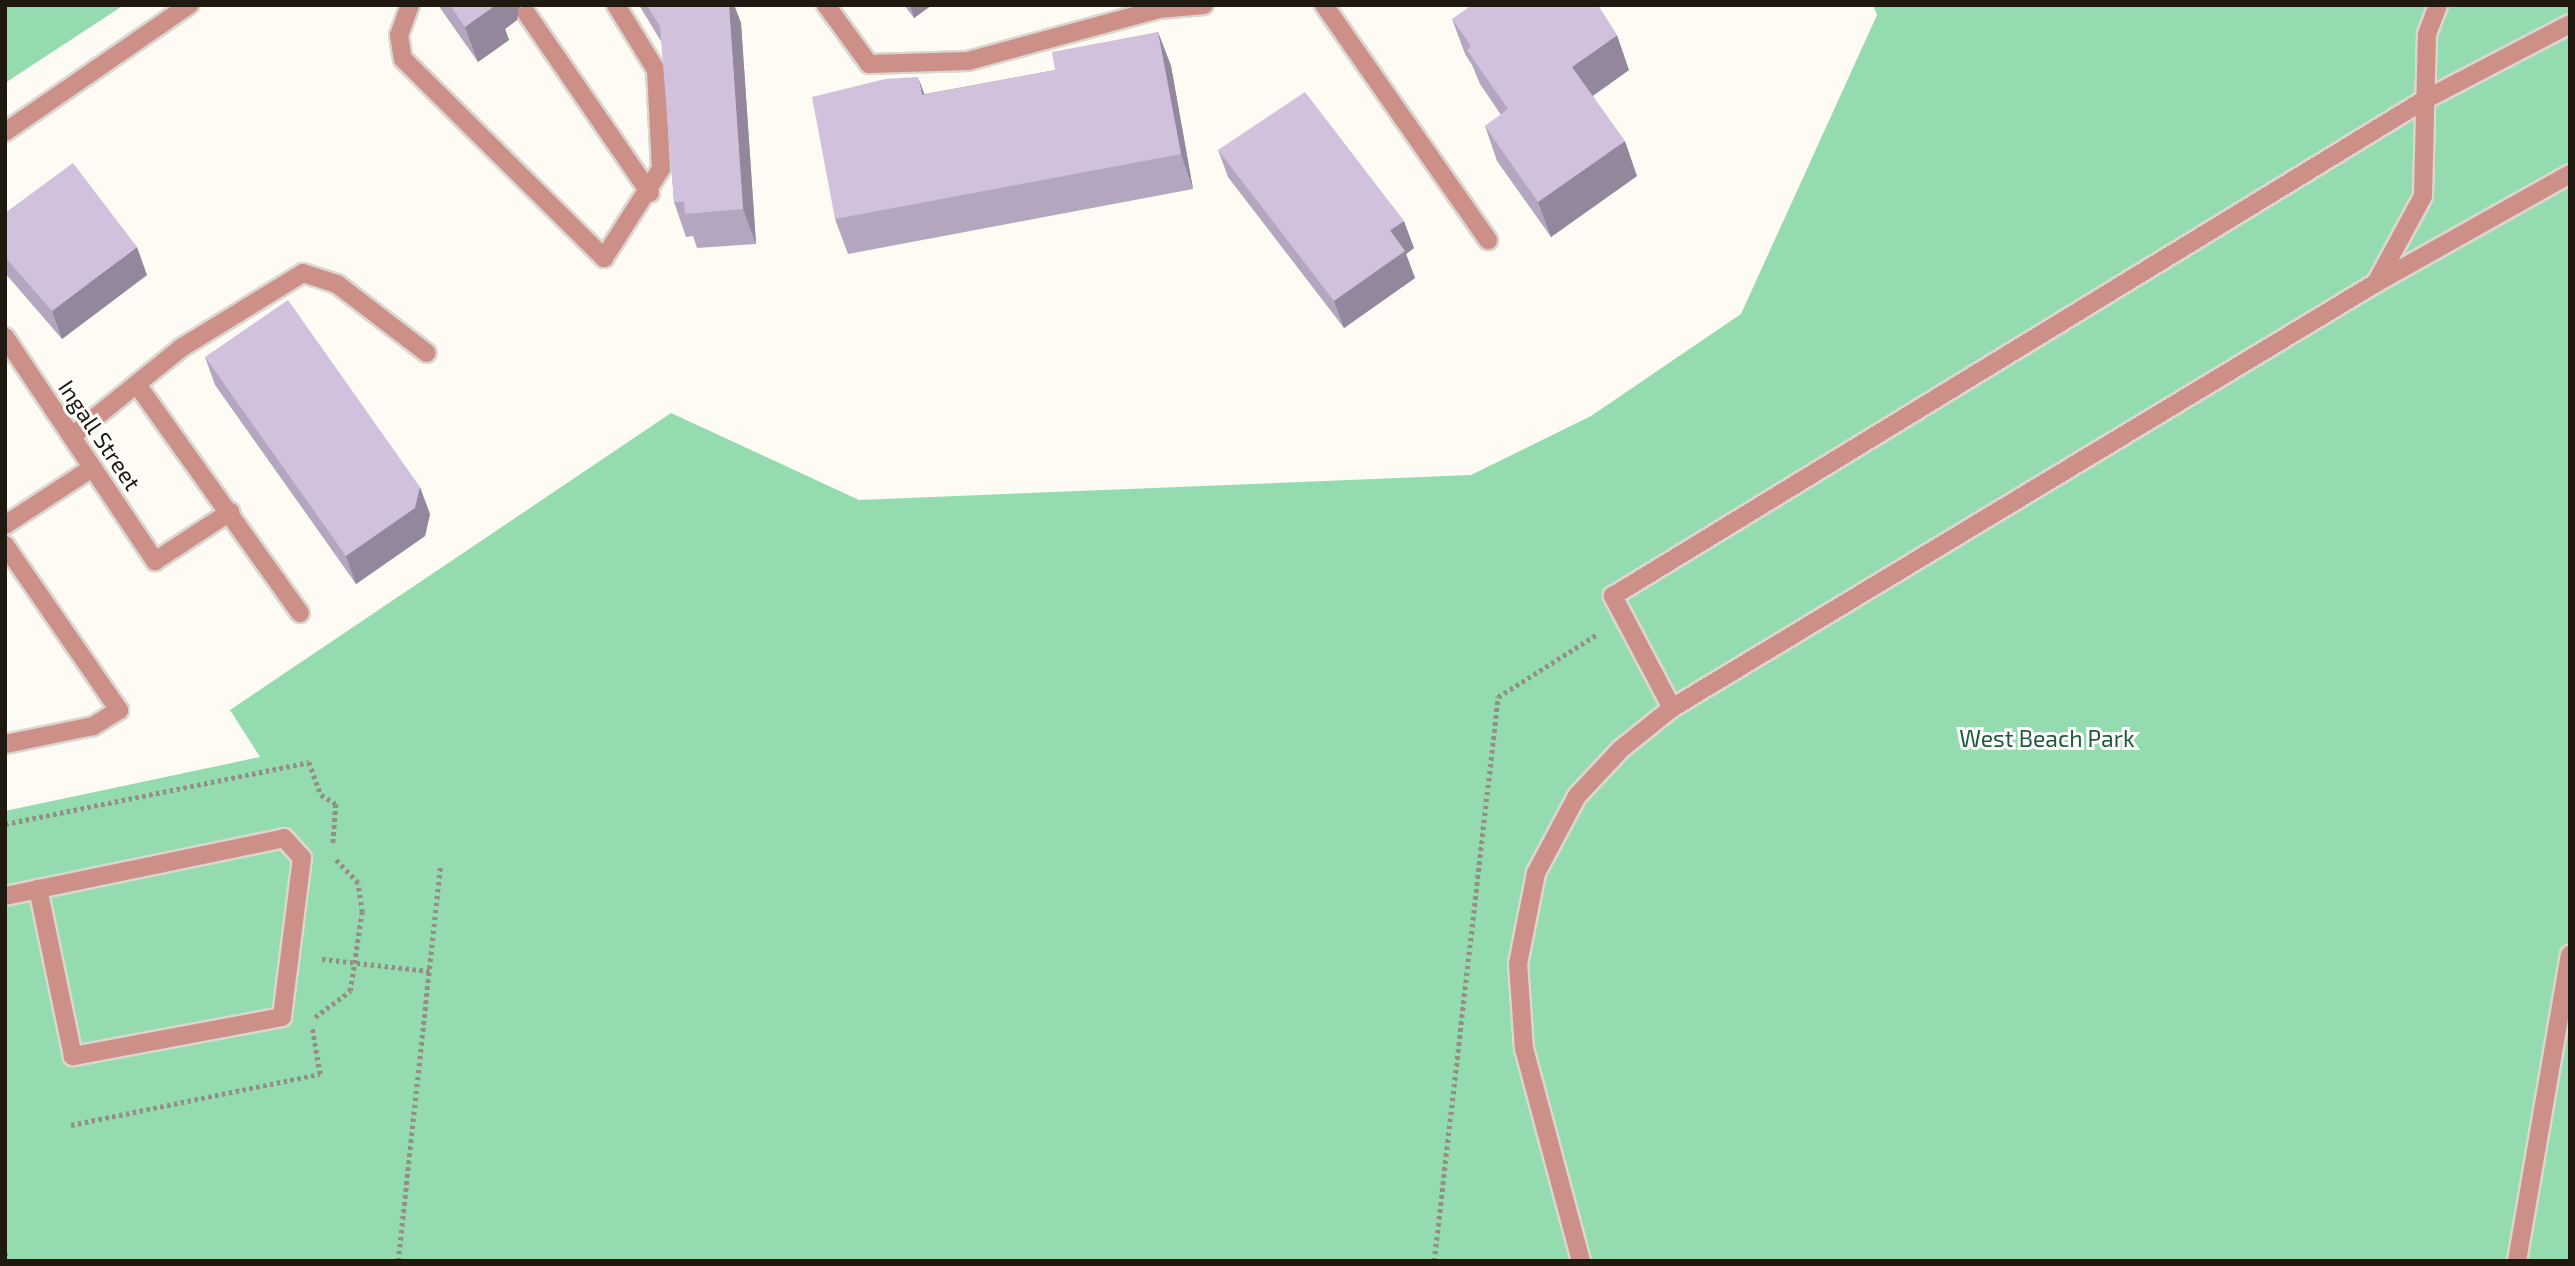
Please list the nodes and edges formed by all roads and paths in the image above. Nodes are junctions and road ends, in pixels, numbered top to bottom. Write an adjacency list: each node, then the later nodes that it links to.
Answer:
1 (189, 5): 12 (street)
2 (410, 5): 14 (street)
3 (616, 5): 14 (street)
4 (826, 5): 8 (street)
5 (1204, 5): 8 (street)
6 (1324, 5): 15 (street)
7 (2438, 5): 11 (street)
8 (1158, 7)
9 (527, 14): 14 (street)
10 (2570, 24): 11 (street)
11 (2426, 99): 16 (street); 26 (street)
12 (5, 132)
13 (2570, 174): 16 (street)
14 (650, 193)
15 (1488, 240)
16 (2376, 283): 27 (street)
17 (5, 337): 20 (street, Ingall Street)
18 (427, 353): 19 (street)
19 (138, 386): 20 (street); 22 (street)
20 (72, 436): 21 (street, Ingall Street)
21 (92, 468): 22 (street, Ingall Street); 23 (street)
22 (230, 512): 25 (street)
23 (5, 525)
24 (5, 545): 28 (street)
25 (300, 612)
26 (1624, 617): 27 (street); 41 (path)
27 (1672, 709): 42 (street)
28 (5, 744)
29 (5, 824): 35 (path)
30 (440, 866): 36 (path)
31 (38, 890): 32 (street); 34 (street); 34 (street)
32 (5, 896)
33 (2570, 955): 43 (street)
34 (290, 956): 35 (path)
35 (355, 963): 36 (path); 37 (path)
36 (429, 971): 40 (path)
37 (71, 1125)
38 (5, 1253): 39 (path)
39 (9, 1261)
40 (398, 1261)
41 (1434, 1261)
42 (1581, 1261)
43 (2517, 1261)

